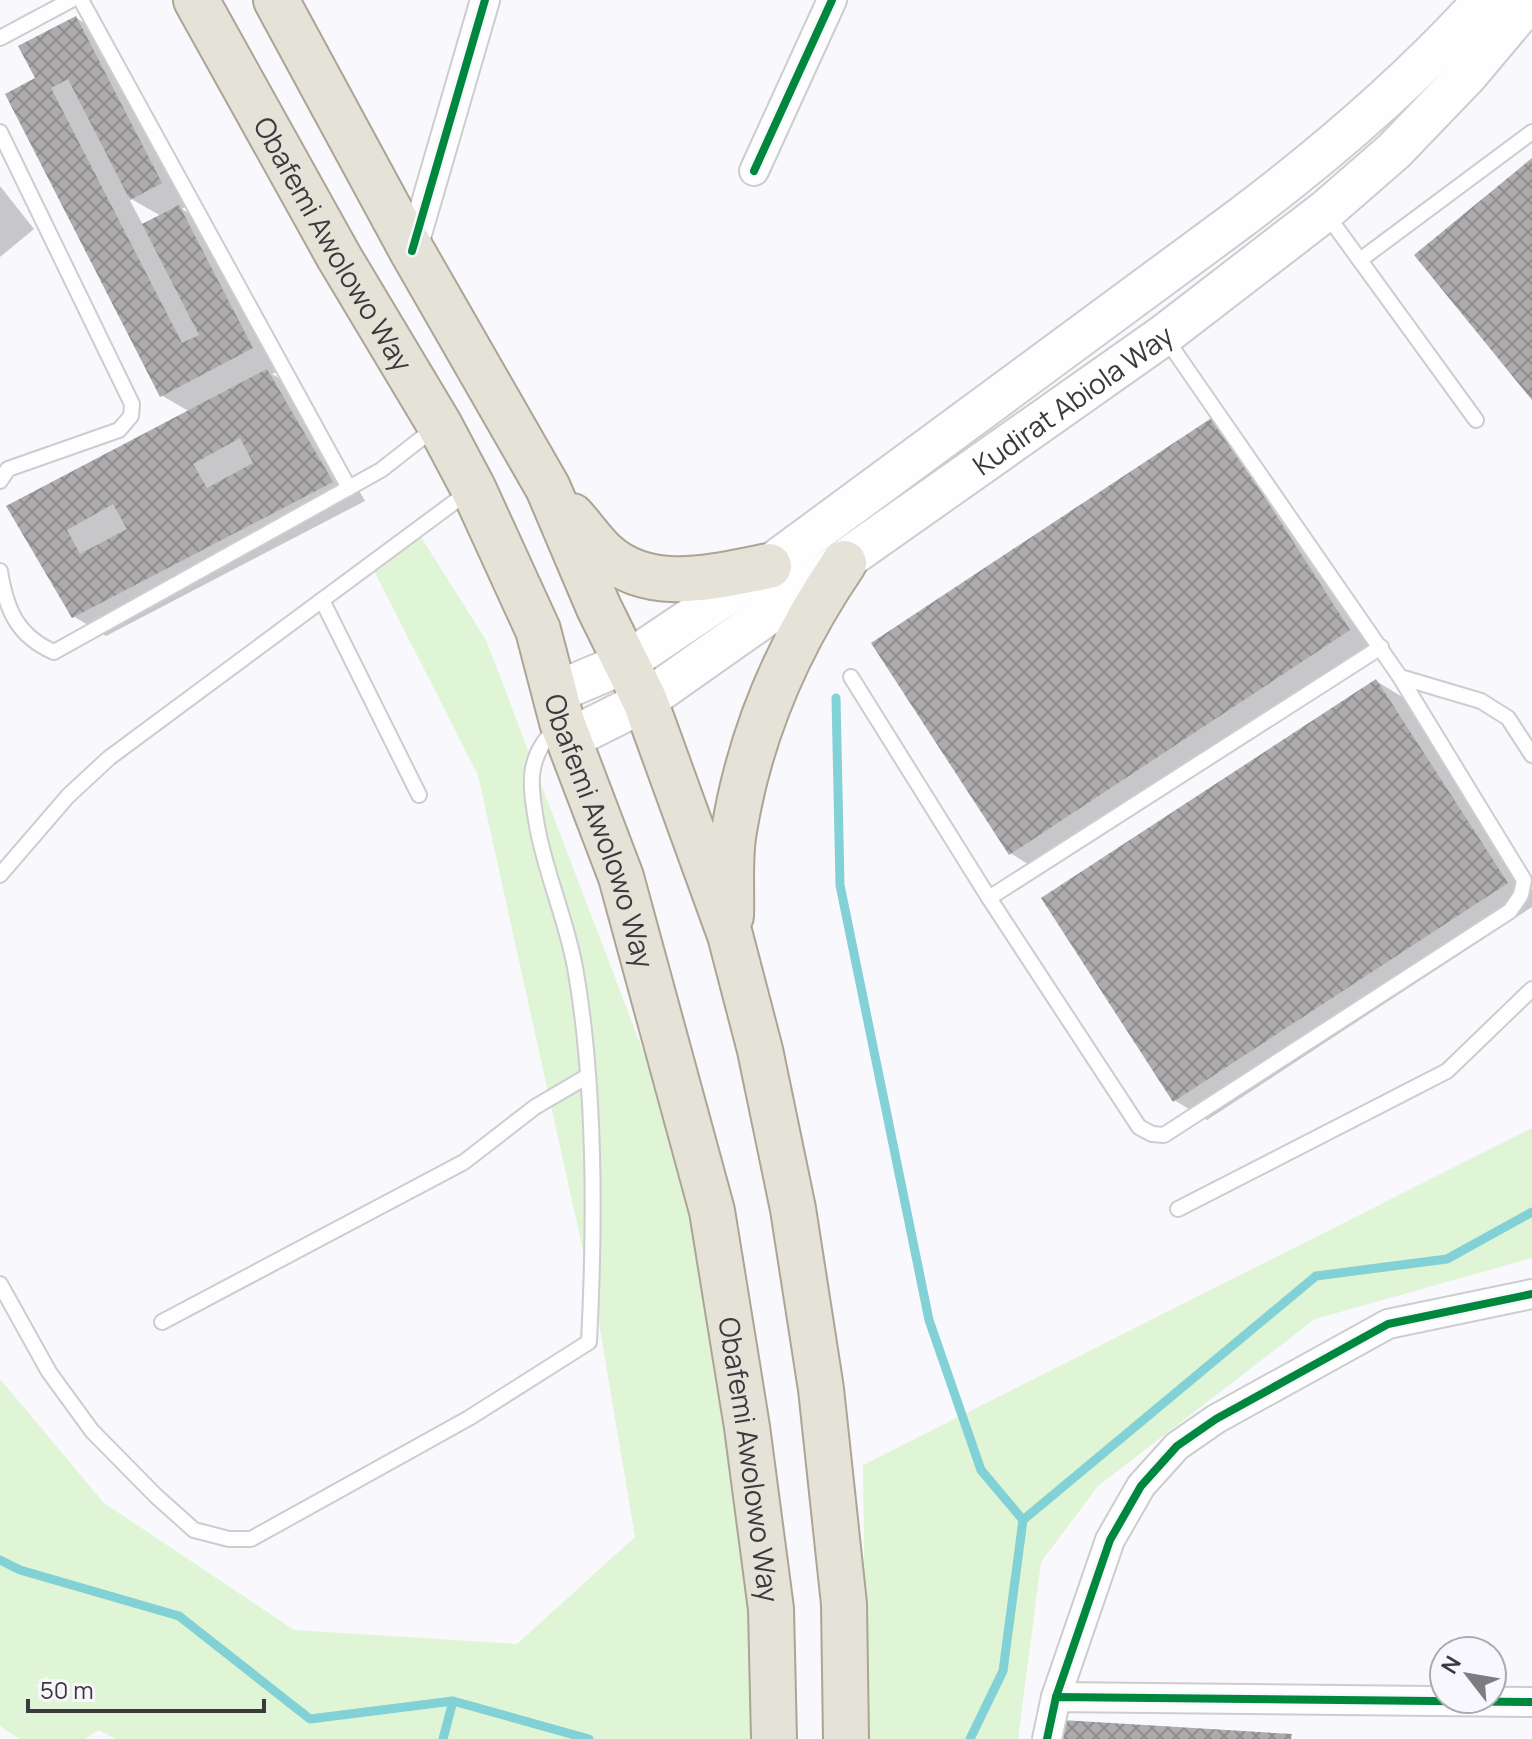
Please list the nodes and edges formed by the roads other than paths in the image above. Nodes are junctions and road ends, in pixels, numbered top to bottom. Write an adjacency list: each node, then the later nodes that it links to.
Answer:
1 (71, 0): 9 (lane)
2 (81, 0): 20 (lane)
3 (196, 0): 18 (main road, Obafemi Awolowo Way)
4 (276, 0): 14 (main road)
5 (485, 0): 14 (street)
6 (832, 0): 12 (street)
7 (1484, 0): 24 (main road, Kudirat Abiola Way)
8 (1530, 0): 13 (main road, Kudirat Abiola Way)
9 (0, 38)
10 (0, 132): 19 (lane)
11 (1532, 132): 15 (lane)
12 (754, 171)
13 (1325, 211): 15 (lane); 16 (main road, Kudirat Abiola Way)
14 (412, 251): 22 (main road)
15 (1360, 260): 17 (lane)
16 (1164, 335): 23 (main road, Kudirat Abiola Way); 27 (lane)
17 (1476, 420)
18 (439, 424): 20 (lane); 21 (main road, Obafemi Awolowo Way)
19 (0, 481)
20 (349, 488): 25 (lane)
21 (473, 488): 26 (lane); 32 (main road, Obafemi Awolowo Way)
22 (548, 488): 24 (main road); 28 (main road)
23 (844, 563): 31 (main road, Kudirat Abiola Way); 37 (main road)
24 (769, 566): 28 (main road, Kudirat Abiola Way)
25 (0, 571)
26 (322, 600): 34 (lane); 35 (lane)
27 (1381, 647): 30 (lane); 36 (lane)
28 (625, 663): 31 (main road); 32 (main road, Kudirat Abiola Way)
29 (851, 677): 36 (lane)
30 (1400, 677): 33 (lane); 36 (lane)
31 (645, 701): 32 (main road, Kudirat Abiola Way); 37 (main road)
32 (562, 718): 39 (lane); 46 (main road, Obafemi Awolowo Way)
33 (1532, 755)
34 (419, 795)
35 (0, 875)
36 (989, 898)
37 (730, 935): 47 (main road)
38 (1532, 989): 40 (lane)
39 (586, 1077): 41 (lane); 43 (lane)
40 (1178, 1209)
41 (0, 1284)
42 (1532, 1294): 44 (street)
43 (162, 1322)
44 (1056, 1697): 45 (street); 48 (street)
45 (1532, 1702)
46 (774, 1739)
47 (846, 1739)
48 (1047, 1739)

